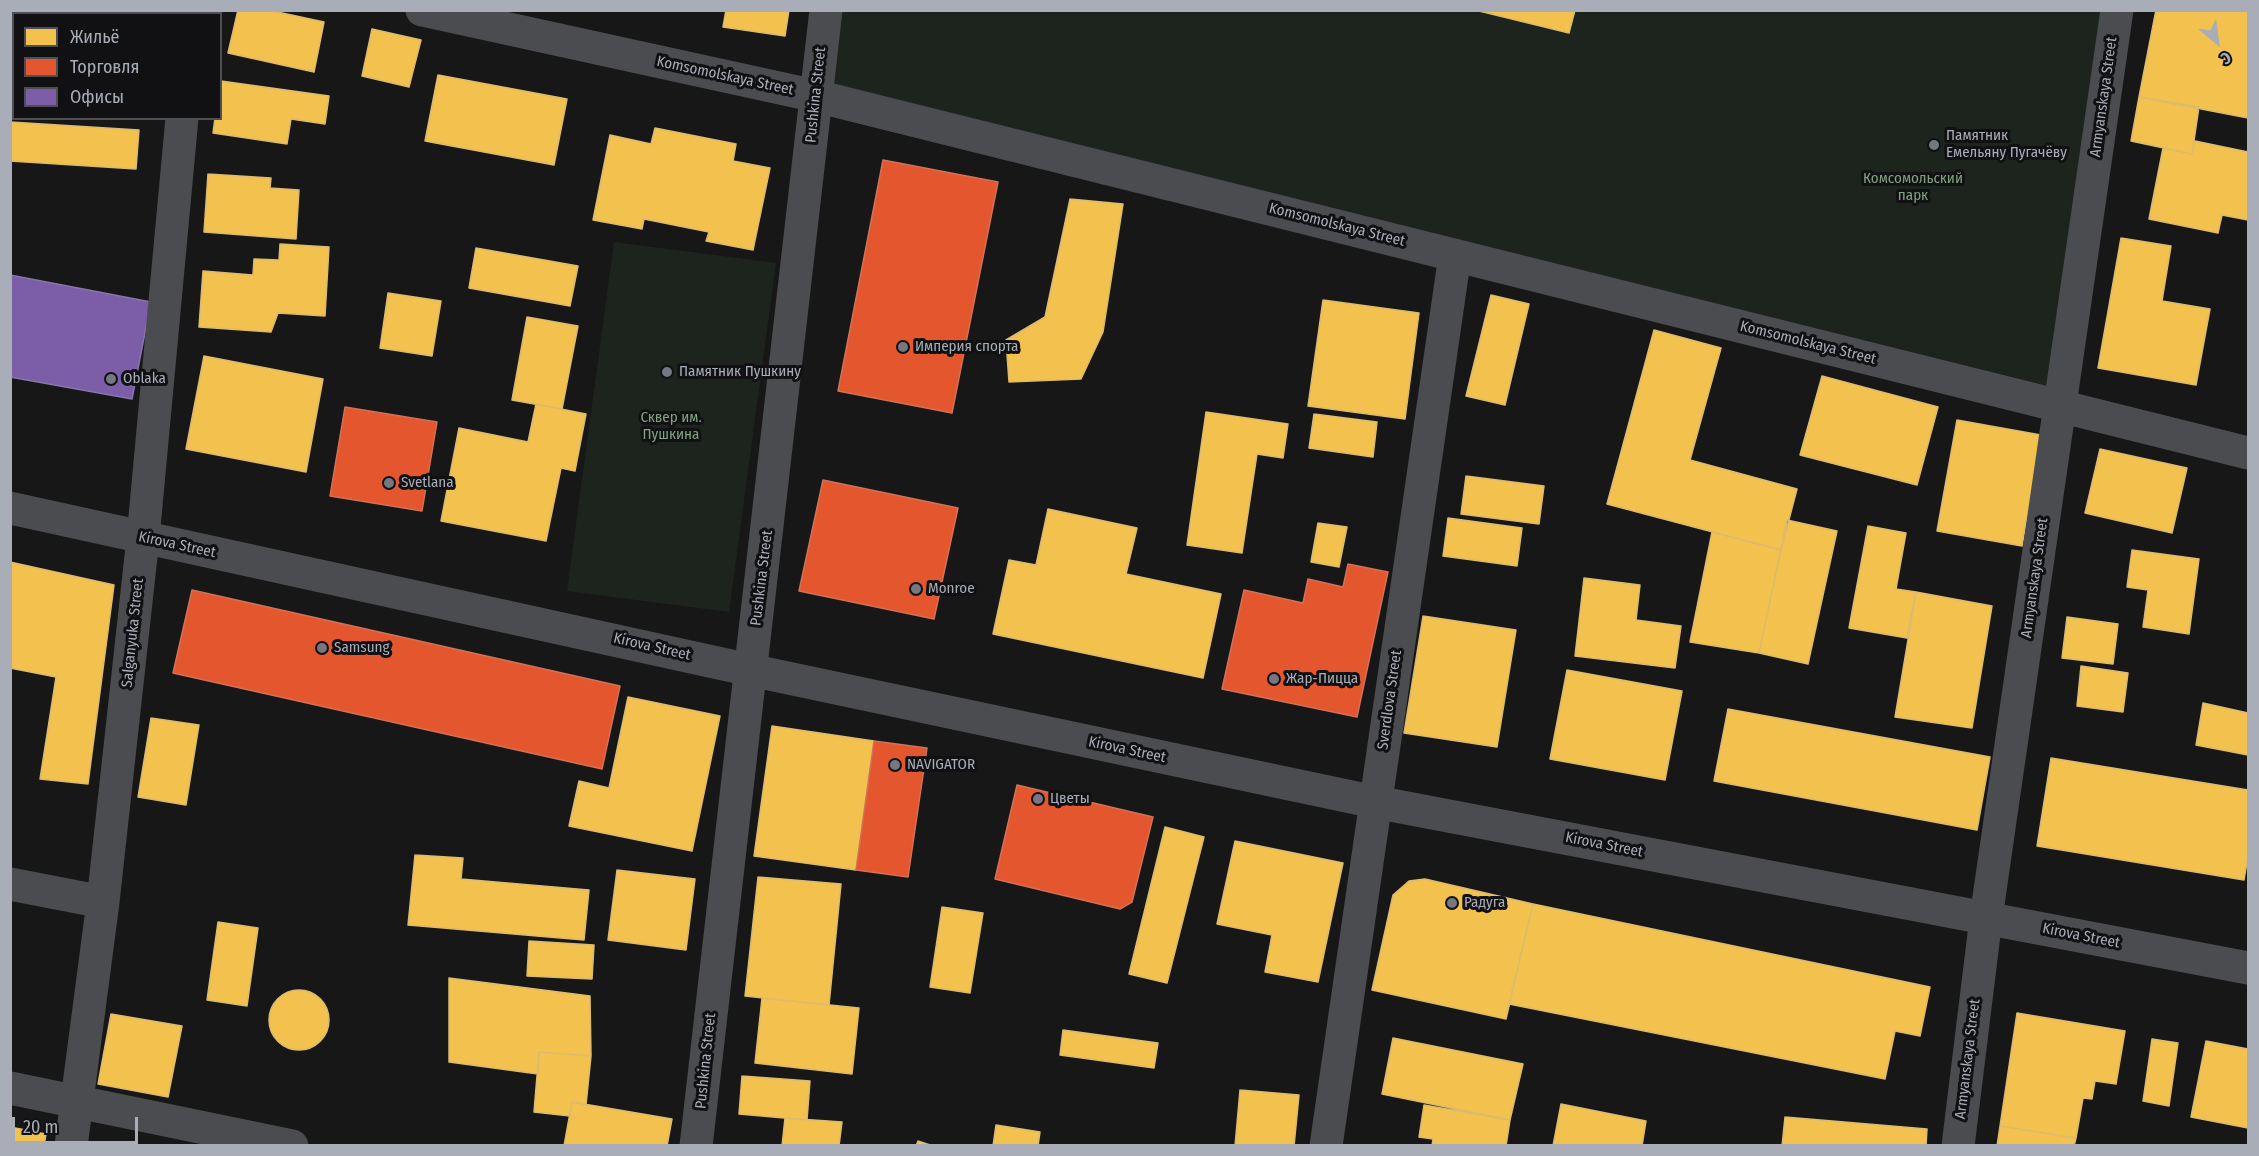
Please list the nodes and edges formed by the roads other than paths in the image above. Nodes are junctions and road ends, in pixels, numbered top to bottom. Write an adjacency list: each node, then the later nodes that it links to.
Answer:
1 (422, 10): 4 (street, Komsomolskaya Street)
2 (826, 10): 4 (street, Pushkina Street)
3 (2116, 10): 7 (street, Armyanskaya Street)
4 (816, 96): 6 (street, Komsomolskaya Street); 11 (street, Pushkina Street)
5 (182, 120): 10 (street, Salganyuka Street)
6 (1455, 255): 7 (street, Komsomolskaya Street); 12 (street, Sverdlova Street)
7 (2060, 406): 8 (street, Komsomolskaya Street); 15 (street, Armyanskaya Street)
8 (2248, 453)
9 (10, 508): 10 (street, Kirova Street)
10 (143, 538): 11 (street, Kirova Street); 14 (street, Salganyuka Street)
11 (750, 670): 12 (street, Kirova Street); 21 (street, Pushkina Street)
12 (1375, 802): 15 (street, Kirova Street); 22 (street, Sverdlova Street)
13 (10, 884): 14 (street)
14 (103, 902): 18 (street, Salganyuka Street)
15 (1986, 918): 16 (street, Kirova Street); 23 (street, Armyanskaya Street)
16 (2248, 968)
17 (10, 1088): 18 (street)
18 (76, 1100): 19 (street, Salganyuka Street); 20 (street)
19 (71, 1146)
20 (292, 1146)
21 (696, 1146)
22 (1326, 1146)
23 (1958, 1146)

